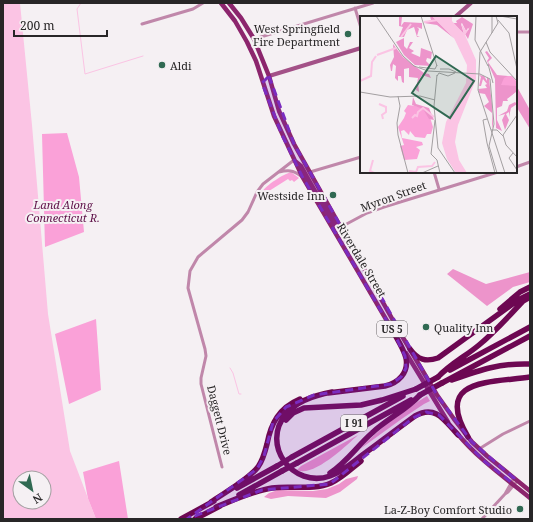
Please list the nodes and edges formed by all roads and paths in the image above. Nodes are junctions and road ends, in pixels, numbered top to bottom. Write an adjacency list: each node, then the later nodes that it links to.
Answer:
1 (203, 3): 8 (street)
2 (220, 3): 15 (main road, Riverdale Street / US 5)
3 (229, 3): 12 (main road, Riverdale Street / US 5)
4 (373, 3): 6 (street)
5 (471, 3): 7 (main road)
6 (355, 8): 9 (street); 12 (street)
7 (456, 16)
8 (142, 24)
9 (360, 25)
10 (517, 32): 11 (street)
11 (530, 32)
12 (254, 39): 14 (main road, Riverdale Street / US 5)
13 (360, 48): 14 (main road)
14 (268, 76): 15 (main road); 16 (main road); 17 (main road, Riverdale Street / US 5)
15 (261, 77): 16 (main road, Riverdale Street / US 5)
16 (262, 83): 19 (main road, Riverdale Street / US 5)
17 (297, 149): 19 (main road); 23 (main road, Riverdale Street / US 5)
18 (360, 156): 23 (street)
19 (294, 160): 22 (street, Daggett Drive); 26 (main road, Riverdale Street / US 5); 29 (main road)
20 (530, 162): 21 (street)
21 (517, 167)
22 (279, 172): 26 (street); 50 (street, Daggett Drive)
23 (310, 172): 28 (main road, Riverdale Street / US 5)
24 (434, 173): 27 (street)
25 (495, 173): 27 (street, Myron Street)
26 (302, 176): 33 (main road, Riverdale Street / US 5)
27 (439, 189): 28 (street, Myron Street)
28 (341, 227): 29 (main road, Riverdale Street / US 5)
29 (345, 235): 35 (main road, Riverdale Street / US 5)
30 (530, 287): 36 (highway)
31 (530, 295): 36 (highway); 38 (highway)
32 (530, 327): 38 (highway, I 91)
33 (395, 335): 42 (highway); 46 (main road, Riverdale Street / US 5)
34 (530, 336): 40 (highway, I 91)
35 (410, 350): 36 (highway); 47 (main road, Riverdale Street / US 5)
36 (445, 353)
37 (530, 364): 40 (highway)
38 (438, 377): 41 (highway, I 91, bridge)
39 (529, 377): 47 (highway)
40 (442, 383): 43 (highway, I 91, bridge)
41 (416, 389): 48 (highway); 55 (highway, I 91, bridge)
42 (332, 392): 48 (highway); 55 (highway)
43 (420, 395): 51 (highway); 56 (highway, I 91, bridge)
44 (411, 419): 46 (highway); 51 (highway); 56 (highway)
45 (530, 421): 49 (street)
46 (458, 435): 52 (main road, Riverdale Street / US 5)
47 (468, 437): 49 (main road, Riverdale Street / US 5)
48 (278, 444): 51 (highway)
49 (480, 449): 52 (main road, Riverdale Street / US 5)
50 (222, 467)
51 (303, 476)
52 (514, 482): 53 (main road, Riverdale Street / US 5); 54 (main road, Riverdale Street / US 5); 59 (street)
53 (530, 492)
54 (530, 498)
55 (211, 502): 57 (highway, I 91)
56 (216, 508): 58 (highway, I 91)
57 (181, 519)
58 (195, 519)
59 (482, 519)

